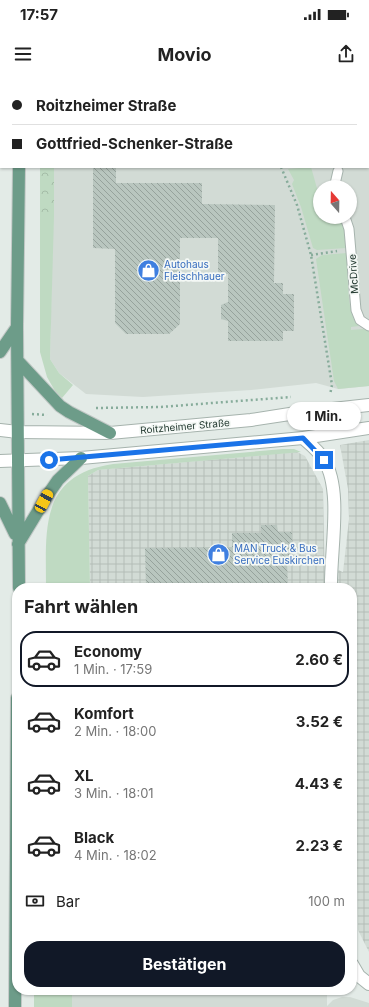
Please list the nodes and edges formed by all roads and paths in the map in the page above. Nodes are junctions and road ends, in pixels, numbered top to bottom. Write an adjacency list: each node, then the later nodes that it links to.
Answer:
1 (19, 168): 9 (main road)
2 (281, 168): 7 (path)
3 (338, 171): 4 (lane)
4 (336, 180)
5 (347, 224): 8 (lane, McDrive)
6 (315, 254): 7 (path)
7 (311, 255): 14 (path)
8 (369, 326)
9 (17, 327): 10 (main road); 11 (main road)
10 (0, 352)
11 (18, 361): 17 (main road); 20 (main road)
12 (338, 393): 14 (path)
13 (323, 394): 14 (path)
14 (331, 394): 19 (path)
15 (292, 397): 18 (path)
16 (369, 405): 19 (street, Roitzheimer Straße)
17 (60, 406): 20 (path); 24 (main road)
18 (91, 408)
19 (329, 410): 24 (street, Roitzheimer Straße)
20 (18, 412): 23 (main road)
21 (369, 428): 25 (street)
22 (0, 430): 23 (street, Roitzheimer Straße)
23 (18, 432): 24 (street, Roitzheimer Straße); 28 (main road)
24 (110, 433)
25 (303, 438): 26 (street); 32 (street)
26 (81, 458): 28 (street); 30 (main road)
27 (0, 461): 28 (street)
28 (17, 461): 30 (main road)
29 (0, 503): 30 (main road)
30 (18, 544): 31 (main road)
31 (19, 583)
32 (330, 583)
33 (357, 972): 34 (street)
34 (369, 984)
35 (15, 995): 36 (main road)
36 (15, 1007)

